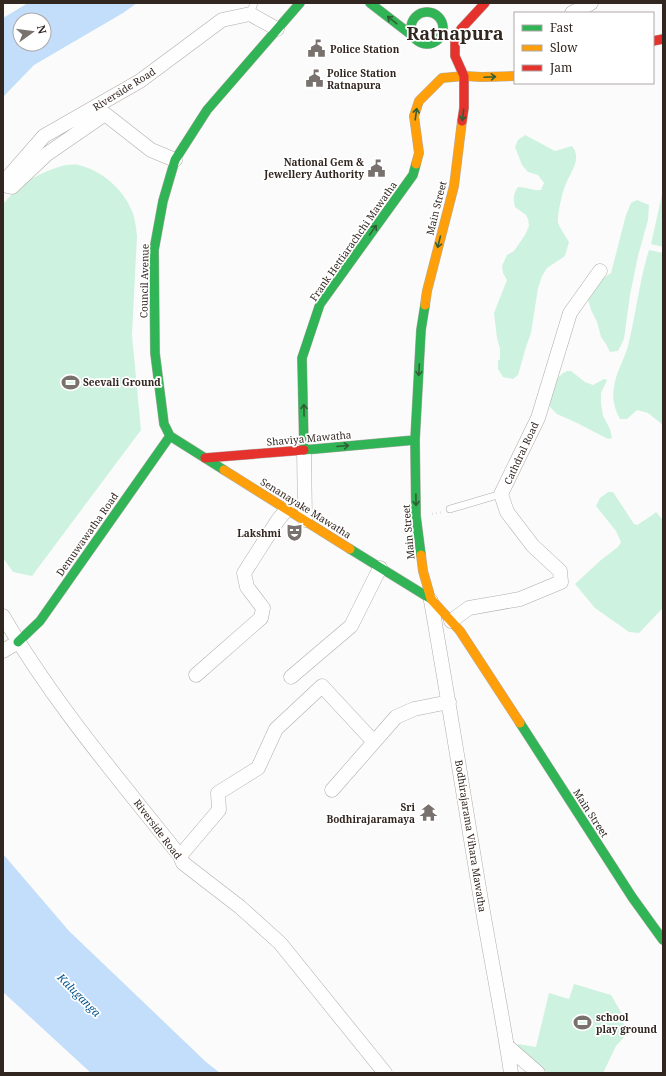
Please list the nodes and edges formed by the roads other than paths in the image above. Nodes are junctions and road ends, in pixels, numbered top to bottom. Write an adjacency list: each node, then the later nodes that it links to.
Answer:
1 (300, 3): 11 (main road, Council Avenue)
2 (370, 3): 12 (main road, one-way to 2)
3 (419, 3): 8 (main road)
4 (485, 3): 9 (main road)
5 (591, 3): 7 (street)
6 (252, 8): 11 (street, Riverside Road); 18 (street, Riverside Road)
7 (574, 12)
8 (433, 13): 10 (main road); 12 (main road)
9 (468, 21): 10 (main road); 14 (main road)
10 (449, 26): 13 (main road)
11 (277, 29): 17 (main road, Council Avenue)
12 (414, 37): 13 (main road)
13 (438, 40): 14 (main road)
14 (455, 56): 15 (main road, Main Street)
15 (464, 76): 16 (main road, Frank Hettiarachchi Mawatha, one-way to 16); 21 (main road, Main Street, one-way to 21); 22 (main road, Frank Hettiarachchi Mawatha, one-way to 15)
16 (514, 76)
17 (175, 160): 18 (street); 20 (main road, Council Avenue)
18 (4, 184)
19 (600, 271): 24 (street, Cathdral Road)
20 (170, 436): 23 (main road, Senanayake Mawatha); 32 (main road, Demuwawatha Road)
21 (415, 440): 22 (main road, Shaviya Mawatha, one-way to 21); 29 (main road, Main Street, one-way to 29)
22 (304, 449): 23 (main road, Shaviya Mawatha); 27 (street)
23 (205, 458): 25 (main road, Senanayake Mawatha)
24 (501, 494): 26 (lane); 31 (street, Cathdral Road)
25 (287, 509): 27 (main road, Senanayake Mawatha); 34 (street)
26 (450, 509)
27 (305, 520): 28 (main road, Senanayake Mawatha)
28 (380, 568): 29 (main road, Senanayake Mawatha); 35 (street)
29 (431, 599): 31 (main road, Main Street); 36 (street, Bodhirajarama Vihara Mawatha)
30 (3, 616): 32 (street, Riverside Road)
31 (451, 621): 40 (main road, Main Street)
32 (18, 642): 33 (street); 39 (street, Riverside Road)
33 (3, 651)
34 (196, 675)
35 (291, 676)
36 (449, 702): 37 (street); 41 (street, Bodhirajarama Vihara Mawatha)
37 (374, 742): 38 (street); 39 (street)
38 (332, 790)
39 (180, 856): 42 (street, Riverside Road)
40 (663, 940)
41 (507, 1046): 43 (street, Bodhirajarama Vihara Mawatha); 44 (street)
42 (384, 1073)
43 (510, 1073)
44 (538, 1073)

